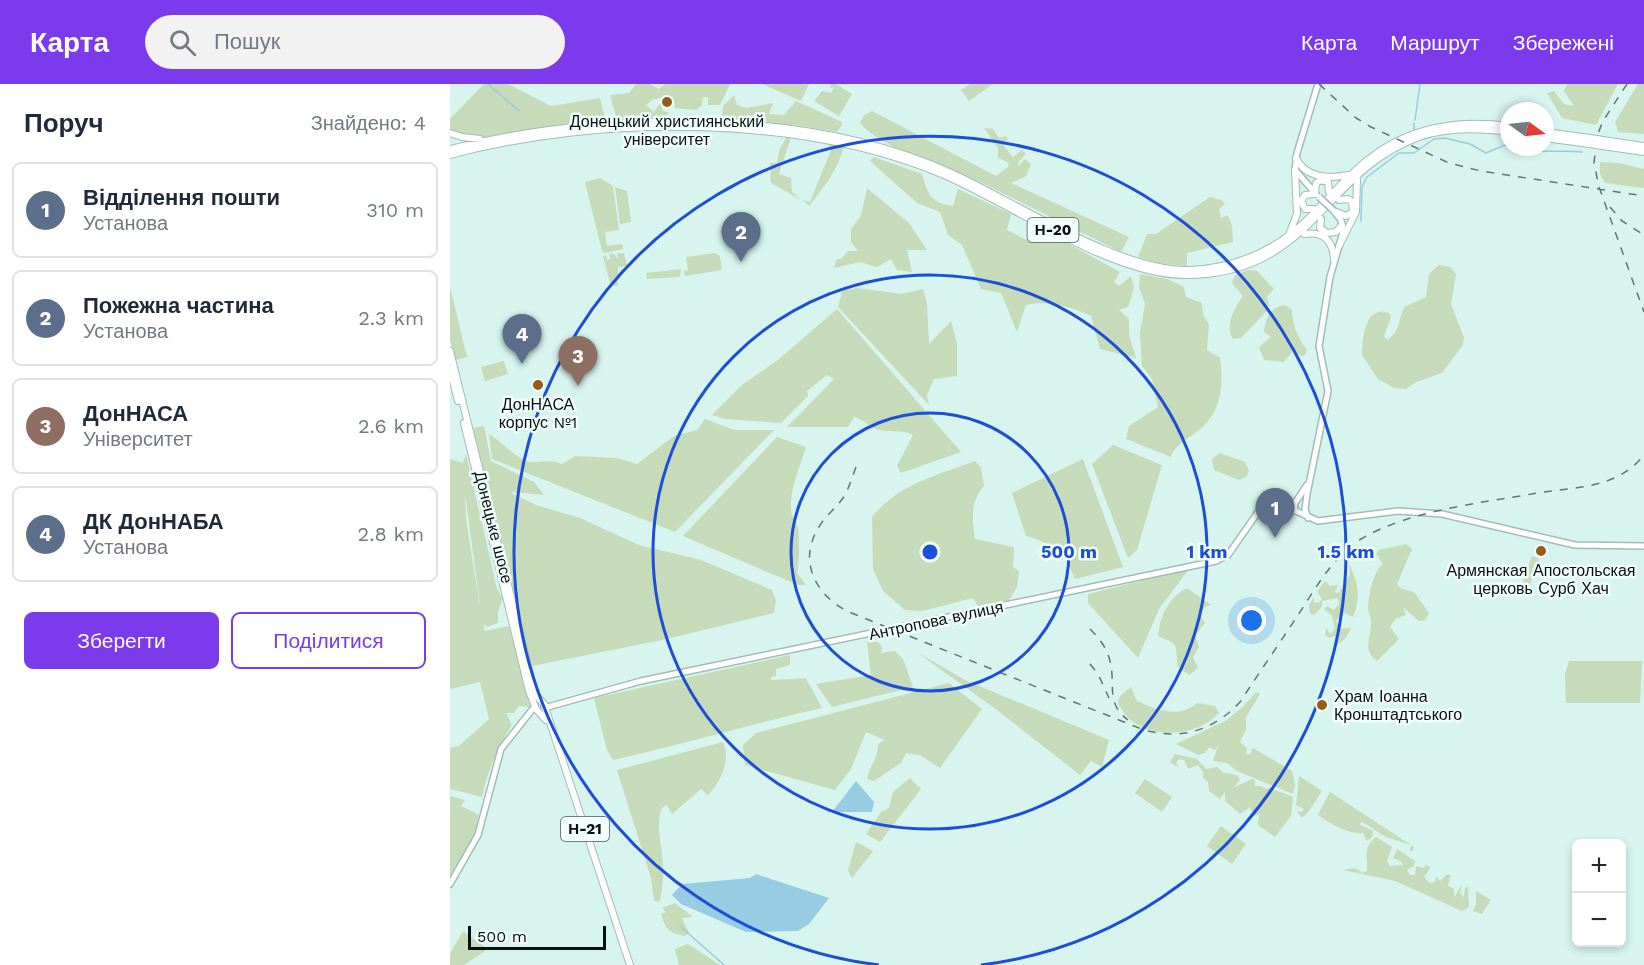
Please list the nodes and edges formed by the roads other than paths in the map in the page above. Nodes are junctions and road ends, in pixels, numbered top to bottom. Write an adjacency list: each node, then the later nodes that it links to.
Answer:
1 (1318, 84): 16 (main road)
2 (1464, 126): 3 (main road, Н-20); 17 (main road, Н-20); 20 (main road, Н-20)
3 (1500, 128)
4 (568, 131): 7 (main road, Н-20); 14 (main road, Н-20); 15 (main road, Н-20); 15 (main road, Н-20)
5 (450, 133): 7 (main road)
6 (1554, 134): 9 (main road)
7 (492, 139): 12 (main road, Н-20)
8 (1554, 139): 9 (main road)
9 (1590, 141): 10 (main road, bridge)
10 (1603, 143): 11 (main road); 13 (main road)
11 (1644, 146)
12 (450, 149)
13 (1644, 152)
14 (450, 155)
15 (906, 158): 28 (main road, Н-20)
16 (1296, 158): 18 (main road); 19 (main road)
17 (1358, 168): 19 (main road); 29 (main road, Н-20)
18 (1295, 170): 22 (main road); 29 (main road)
19 (1348, 175): 21 (main road)
20 (1358, 177): 23 (main road); 31 (main road, Н-20); 32 (main road)
21 (1329, 192): 22 (main road); 24 (main road)
22 (1317, 195): 24 (main road); 25 (main road, bridge)
23 (1339, 200): 25 (main road); 26 (main road)
24 (1313, 209): 29 (main road)
25 (1334, 211): 27 (main road)
26 (1321, 219): 27 (main road); 30 (main road)
27 (1342, 225): 32 (main road)
28 (1058, 229): 29 (main road, Н-20); 31 (main road, Н-20)
29 (1288, 234)
30 (1304, 234): 31 (main road); 33 (main road)
31 (1295, 239)
32 (1339, 246): 33 (main road)
33 (1334, 260): 36 (main road)
34 (450, 351): 43 (main road, Донецьке шосе)
35 (450, 369): 43 (main road, Донецьке шосе)
36 (1305, 493): 37 (main road); 39 (main road)
37 (1295, 503): 38 (main road); 40 (main road)
38 (1283, 505): 40 (main road); 43 (main road, Антропова вулиця)
39 (1305, 509): 40 (main road); 41 (main road)
40 (1296, 512): 41 (main road)
41 (1308, 518): 42 (main road)
42 (1644, 546)
43 (540, 706): 44 (main road, Антропова вулиця); 45 (main road, Н-21)
44 (450, 884)
45 (630, 965)

